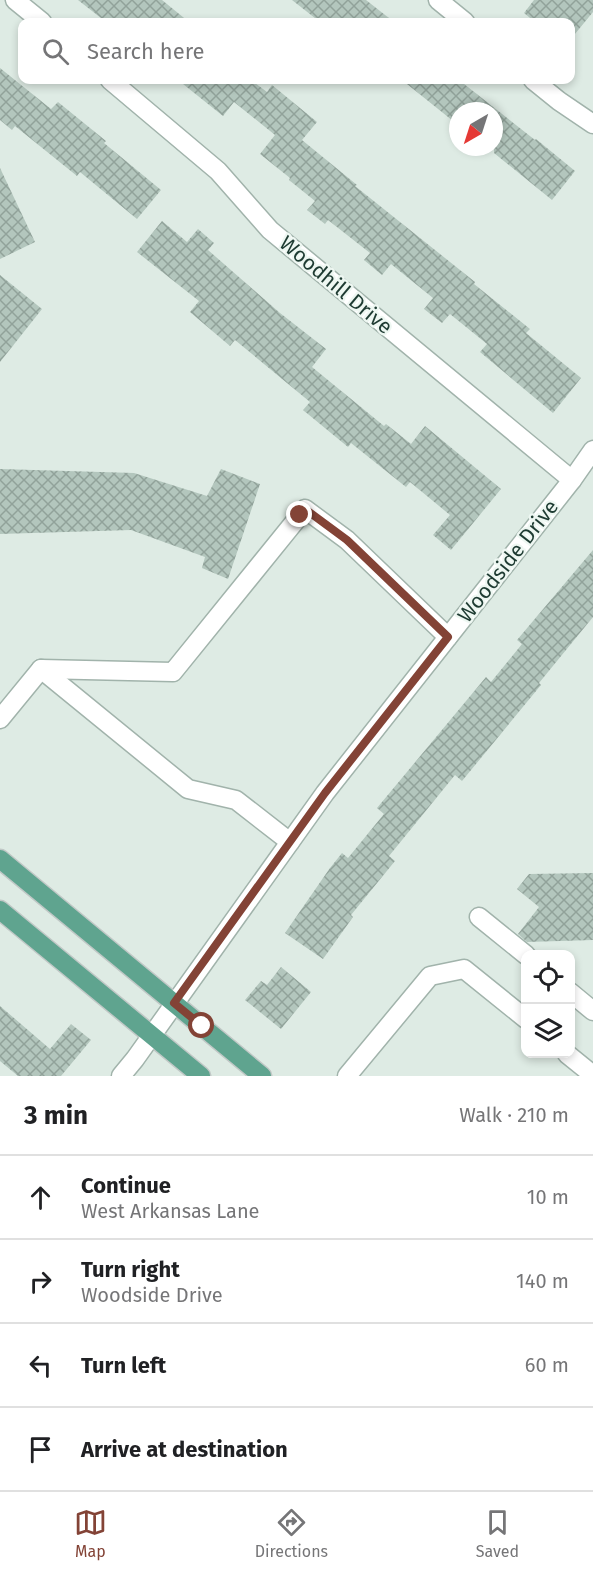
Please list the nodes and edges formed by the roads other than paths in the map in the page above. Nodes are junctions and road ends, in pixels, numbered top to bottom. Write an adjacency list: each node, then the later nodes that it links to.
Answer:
1 (15, 0): 3 (street)
2 (438, 0): 4 (street)
3 (37, 18)
4 (460, 18)
5 (115, 84): 9 (street, Woodhill Drive)
6 (538, 84): 7 (street)
7 (593, 124)
8 (593, 450): 9 (street, Woodside Drive)
9 (572, 480): 10 (street, Woodside Drive)
10 (448, 637): 11 (street); 13 (street, Woodside Drive)
11 (41, 669): 12 (street); 13 (street)
12 (0, 719)
13 (290, 842): 19 (street, Woodside Drive)
14 (0, 860): 19 (main road)
15 (0, 910): 22 (main road)
16 (479, 917): 17 (street)
17 (521, 952)
18 (575, 996): 20 (street)
19 (174, 1003): 22 (street, Woodside Drive); 27 (main road)
20 (593, 1011)
21 (521, 1016): 28 (street)
22 (152, 1035): 25 (street, Woodside Drive); 26 (main road)
23 (573, 1058): 24 (street)
24 (593, 1075)
25 (121, 1076)
26 (201, 1076)
27 (262, 1076)
28 (347, 1076)

